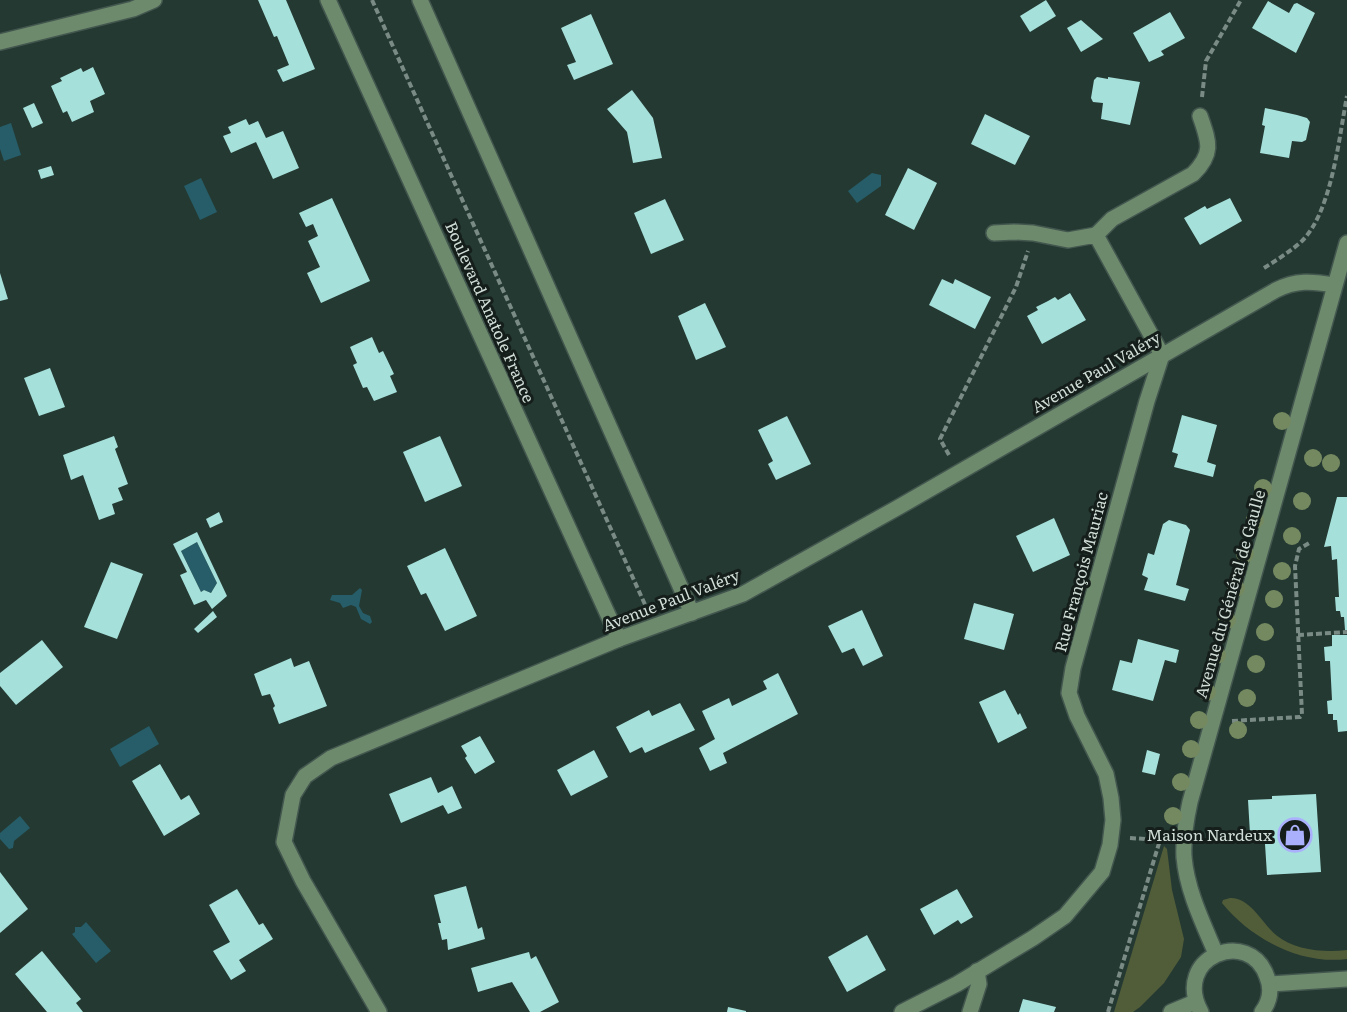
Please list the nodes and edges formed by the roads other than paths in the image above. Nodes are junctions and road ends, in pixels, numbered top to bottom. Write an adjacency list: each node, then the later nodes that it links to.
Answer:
1 (154, 0): 4 (street)
2 (328, 0): 12 (street, Boulevard Anatole France)
3 (420, 0): 11 (street)
4 (0, 42)
5 (1200, 116): 7 (street)
6 (994, 233): 7 (street)
7 (1096, 235): 10 (street)
8 (1347, 243): 9 (street, Avenue du Général de Gaulle)
9 (1334, 285): 10 (street, Avenue Paul Valéry); 13 (street, Avenue du Général de Gaulle)
10 (1162, 355): 11 (street, Avenue Paul Valéry); 14 (street, Rue François Mauriac)
11 (692, 613): 12 (street, Avenue Paul Valéry)
12 (619, 639): 18 (street, Avenue Paul Valéry)
13 (1216, 954): 16 (street); 17 (street)
14 (977, 971): 19 (street, Rue François Mauriac); 20 (street)
15 (1347, 979): 16 (street)
16 (1270, 984): 22 (street)
17 (1198, 1007): 21 (street)
18 (379, 1012)
19 (902, 1012)
20 (970, 1012)
21 (1171, 1012)
22 (1262, 1012)

